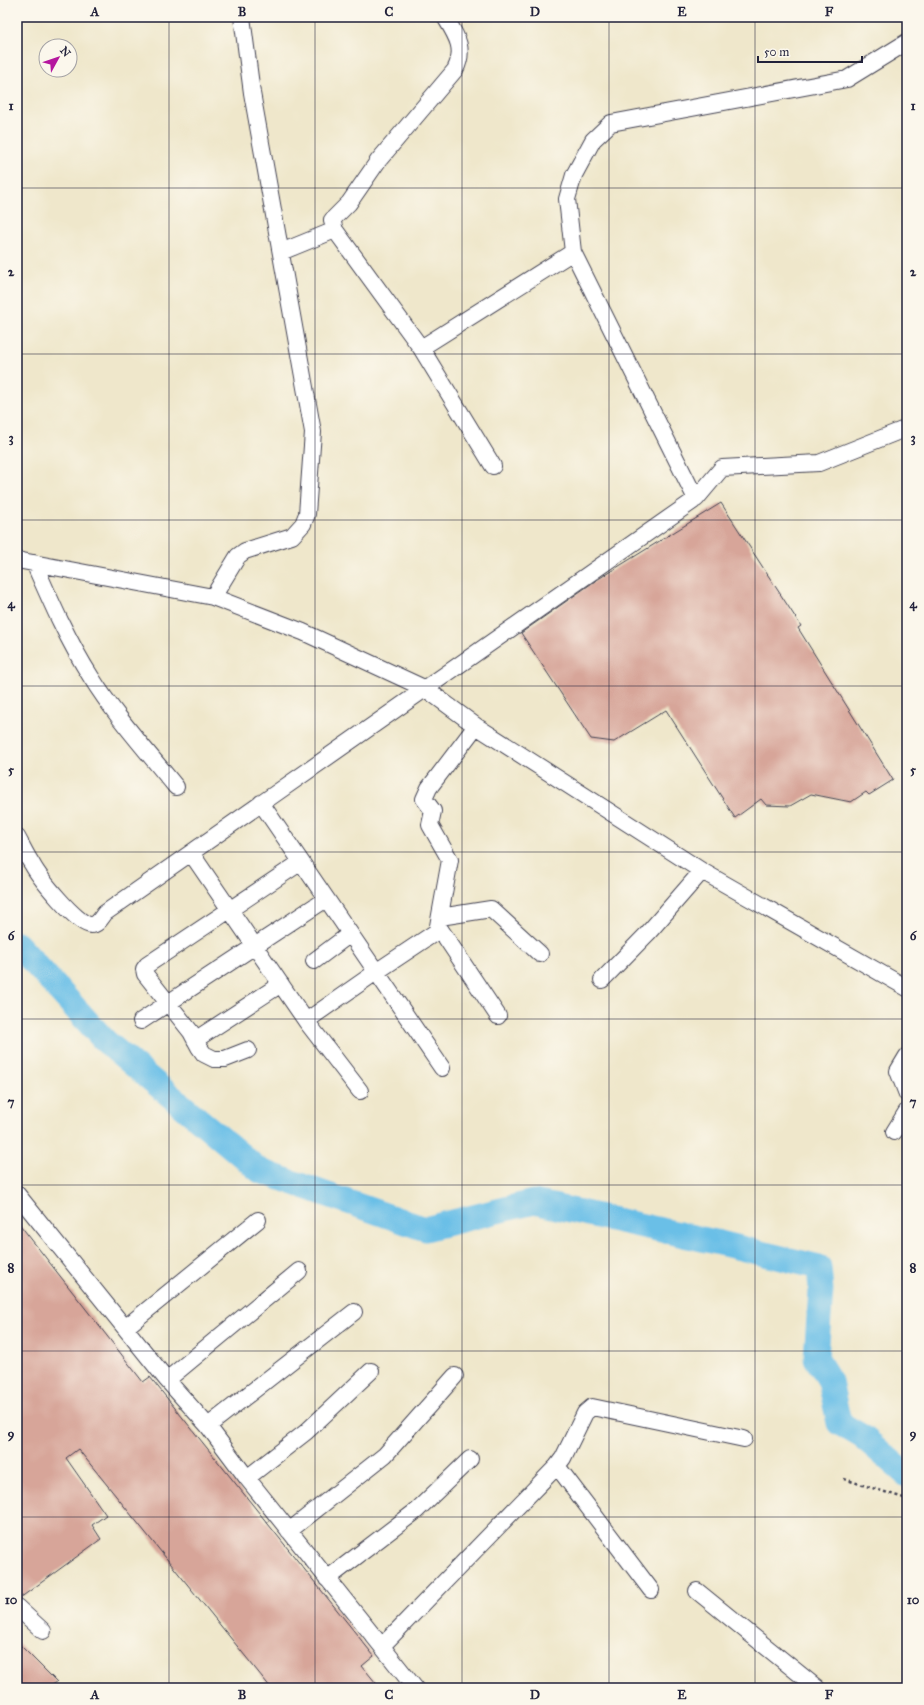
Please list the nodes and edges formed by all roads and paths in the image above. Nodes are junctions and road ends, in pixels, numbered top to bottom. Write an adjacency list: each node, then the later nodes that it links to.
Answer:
1 (242, 17): 5 (street)
2 (445, 17): 4 (street)
3 (907, 42): 6 (street)
4 (335, 230): 5 (street); 7 (street)
5 (281, 252): 13 (street)
6 (573, 252): 7 (street); 10 (street)
7 (421, 348): 9 (street)
8 (907, 428): 10 (street)
9 (493, 466)
10 (696, 499): 14 (street)
11 (17, 560): 12 (street)
12 (34, 563): 13 (street); 16 (street)
13 (214, 597): 14 (street)
14 (426, 689): 15 (street); 17 (street)
15 (476, 726): 21 (street); 24 (street)
16 (176, 787)
17 (261, 803): 19 (street); 20 (street)
18 (17, 837): 19 (street)
19 (191, 853): 23 (street)
20 (301, 862): 22 (street); 23 (street)
21 (702, 871): 30 (street); 32 (street)
22 (326, 899): 25 (street); 26 (street)
23 (231, 910): 26 (street); 33 (street)
24 (440, 924): 27 (street); 29 (street); 34 (street)
25 (350, 934): 28 (street); 29 (street)
26 (255, 946): 31 (street); 33 (street)
27 (540, 954)
28 (314, 961)
29 (376, 972): 36 (street); 40 (street)
30 (602, 980)
31 (281, 984): 36 (street); 37 (street)
32 (907, 988)
33 (169, 1003): 35 (street); 37 (street)
34 (498, 1016)
35 (141, 1021)
36 (306, 1022): 41 (street)
37 (195, 1040): 38 (street)
38 (248, 1050)
39 (907, 1056): 42 (street)
40 (442, 1068)
41 (360, 1091)
42 (907, 1094)
43 (907, 1111): 44 (street)
44 (894, 1132)
45 (17, 1194): 49 (street)
46 (258, 1220): 49 (street)
47 (299, 1271): 52 (street)
48 (354, 1312): 53 (street)
49 (125, 1328): 52 (street)
50 (371, 1371): 57 (street)
51 (456, 1376): 60 (street)
52 (167, 1380): 53 (street)
53 (208, 1426): 57 (street)
54 (744, 1439): 56 (street)
55 (470, 1460): 61 (street)
56 (557, 1466): 62 (street); 66 (street)
57 (246, 1478): 60 (street)
58 (844, 1479): 59 (path)
59 (907, 1498)
60 (289, 1531): 61 (street)
61 (327, 1579): 66 (street)
62 (651, 1590)
63 (697, 1591): 68 (street)
64 (17, 1607): 65 (street)
65 (43, 1631)
66 (382, 1646): 67 (street)
67 (416, 1688)
68 (817, 1688)

